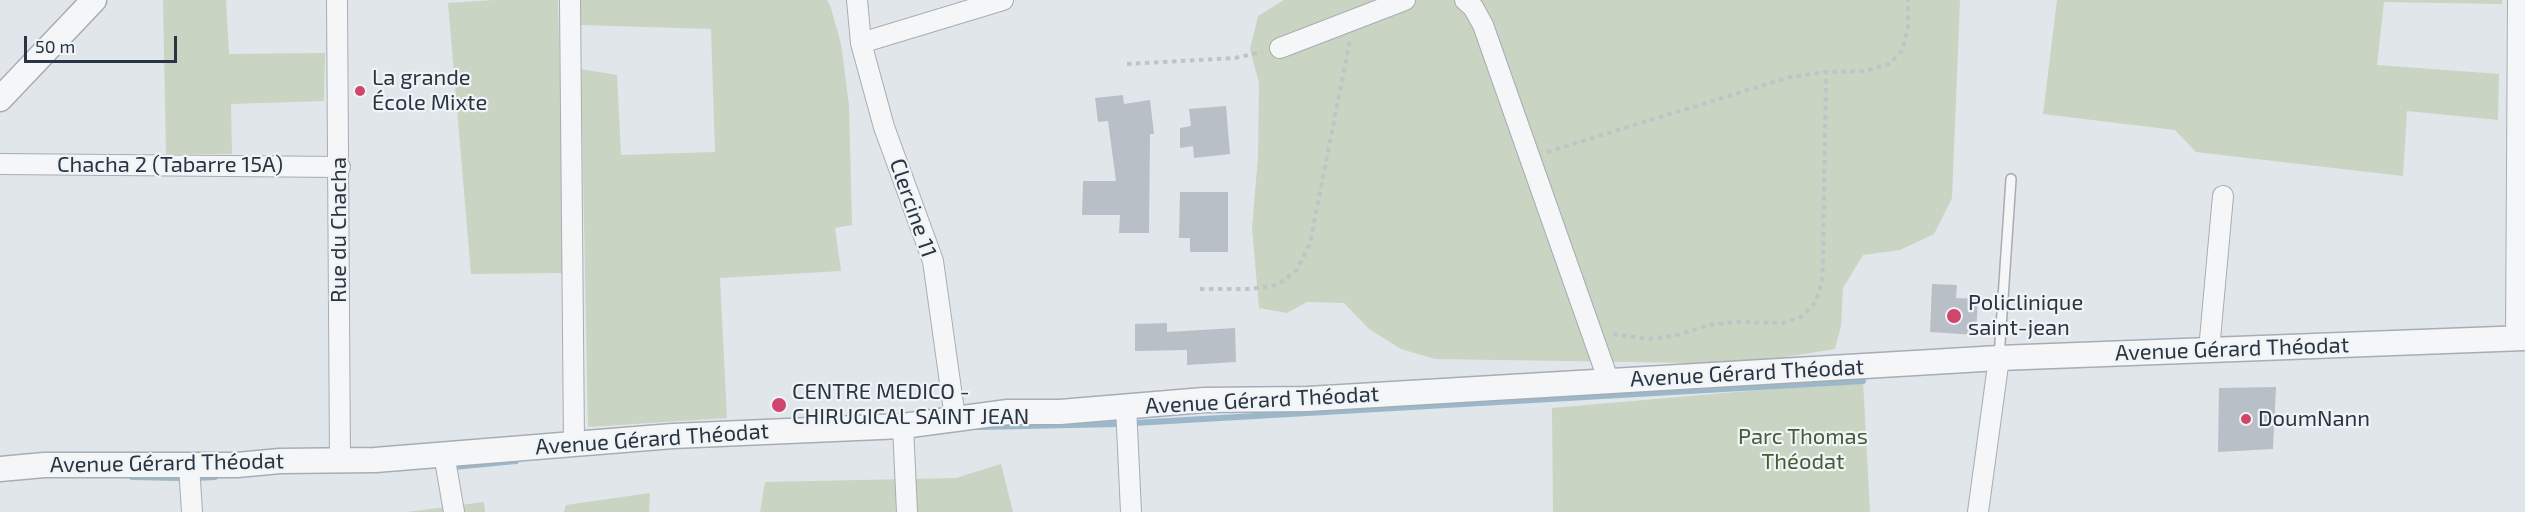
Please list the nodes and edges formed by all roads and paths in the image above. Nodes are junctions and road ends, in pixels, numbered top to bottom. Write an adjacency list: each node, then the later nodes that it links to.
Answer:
1 (94, 0): 15 (street)
2 (337, 0): 18 (street, Rue du Chacha)
3 (856, 0): 11 (street, Clercine 11)
4 (1003, 0): 11 (street)
5 (1405, 0): 10 (street)
6 (1465, 0): 16 (street)
7 (1908, 0): 14 (path)
8 (2518, 0): 23 (street)
9 (570, 1): 30 (street)
10 (1354, 19): 12 (street); 21 (path)
11 (861, 43): 28 (street, Clercine 11)
12 (1281, 48): 13 (path)
13 (1127, 64)
14 (1826, 72): 16 (path); 22 (path)
15 (0, 99)
16 (1530, 157): 22 (street)
17 (0, 164): 18 (street, Chacha 2 (Tabarre 15A))
18 (340, 167): 32 (street, Rue du Chacha)
19 (2011, 179): 25 (lane)
20 (2223, 196): 24 (street)
21 (1200, 289)
22 (1587, 320): 26 (street)
23 (2521, 339): 24 (street, Avenue Gérard Théodat)
24 (2209, 350): 25 (street, Avenue Gérard Théodat)
25 (1999, 358): 26 (street, Avenue Gérard Théodat); 39 (street)
26 (1609, 382): 27 (street, Avenue Gérard Théodat)
27 (1126, 406): 28 (street, Avenue Gérard Théodat); 38 (street)
28 (955, 418): 29 (street, Avenue Gérard Théodat)
29 (904, 430): 30 (street, Avenue Gérard Théodat); 37 (street)
30 (574, 444): 31 (street, Avenue Gérard Théodat)
31 (444, 454): 32 (street, Avenue Gérard Théodat); 36 (street)
32 (340, 460): 34 (street, Avenue Gérard Théodat)
33 (0, 469): 34 (street, Avenue Gérard Théodat)
34 (189, 475): 35 (street)
35 (192, 512)
36 (454, 512)
37 (907, 512)
38 (1131, 512)
39 (1978, 512)

